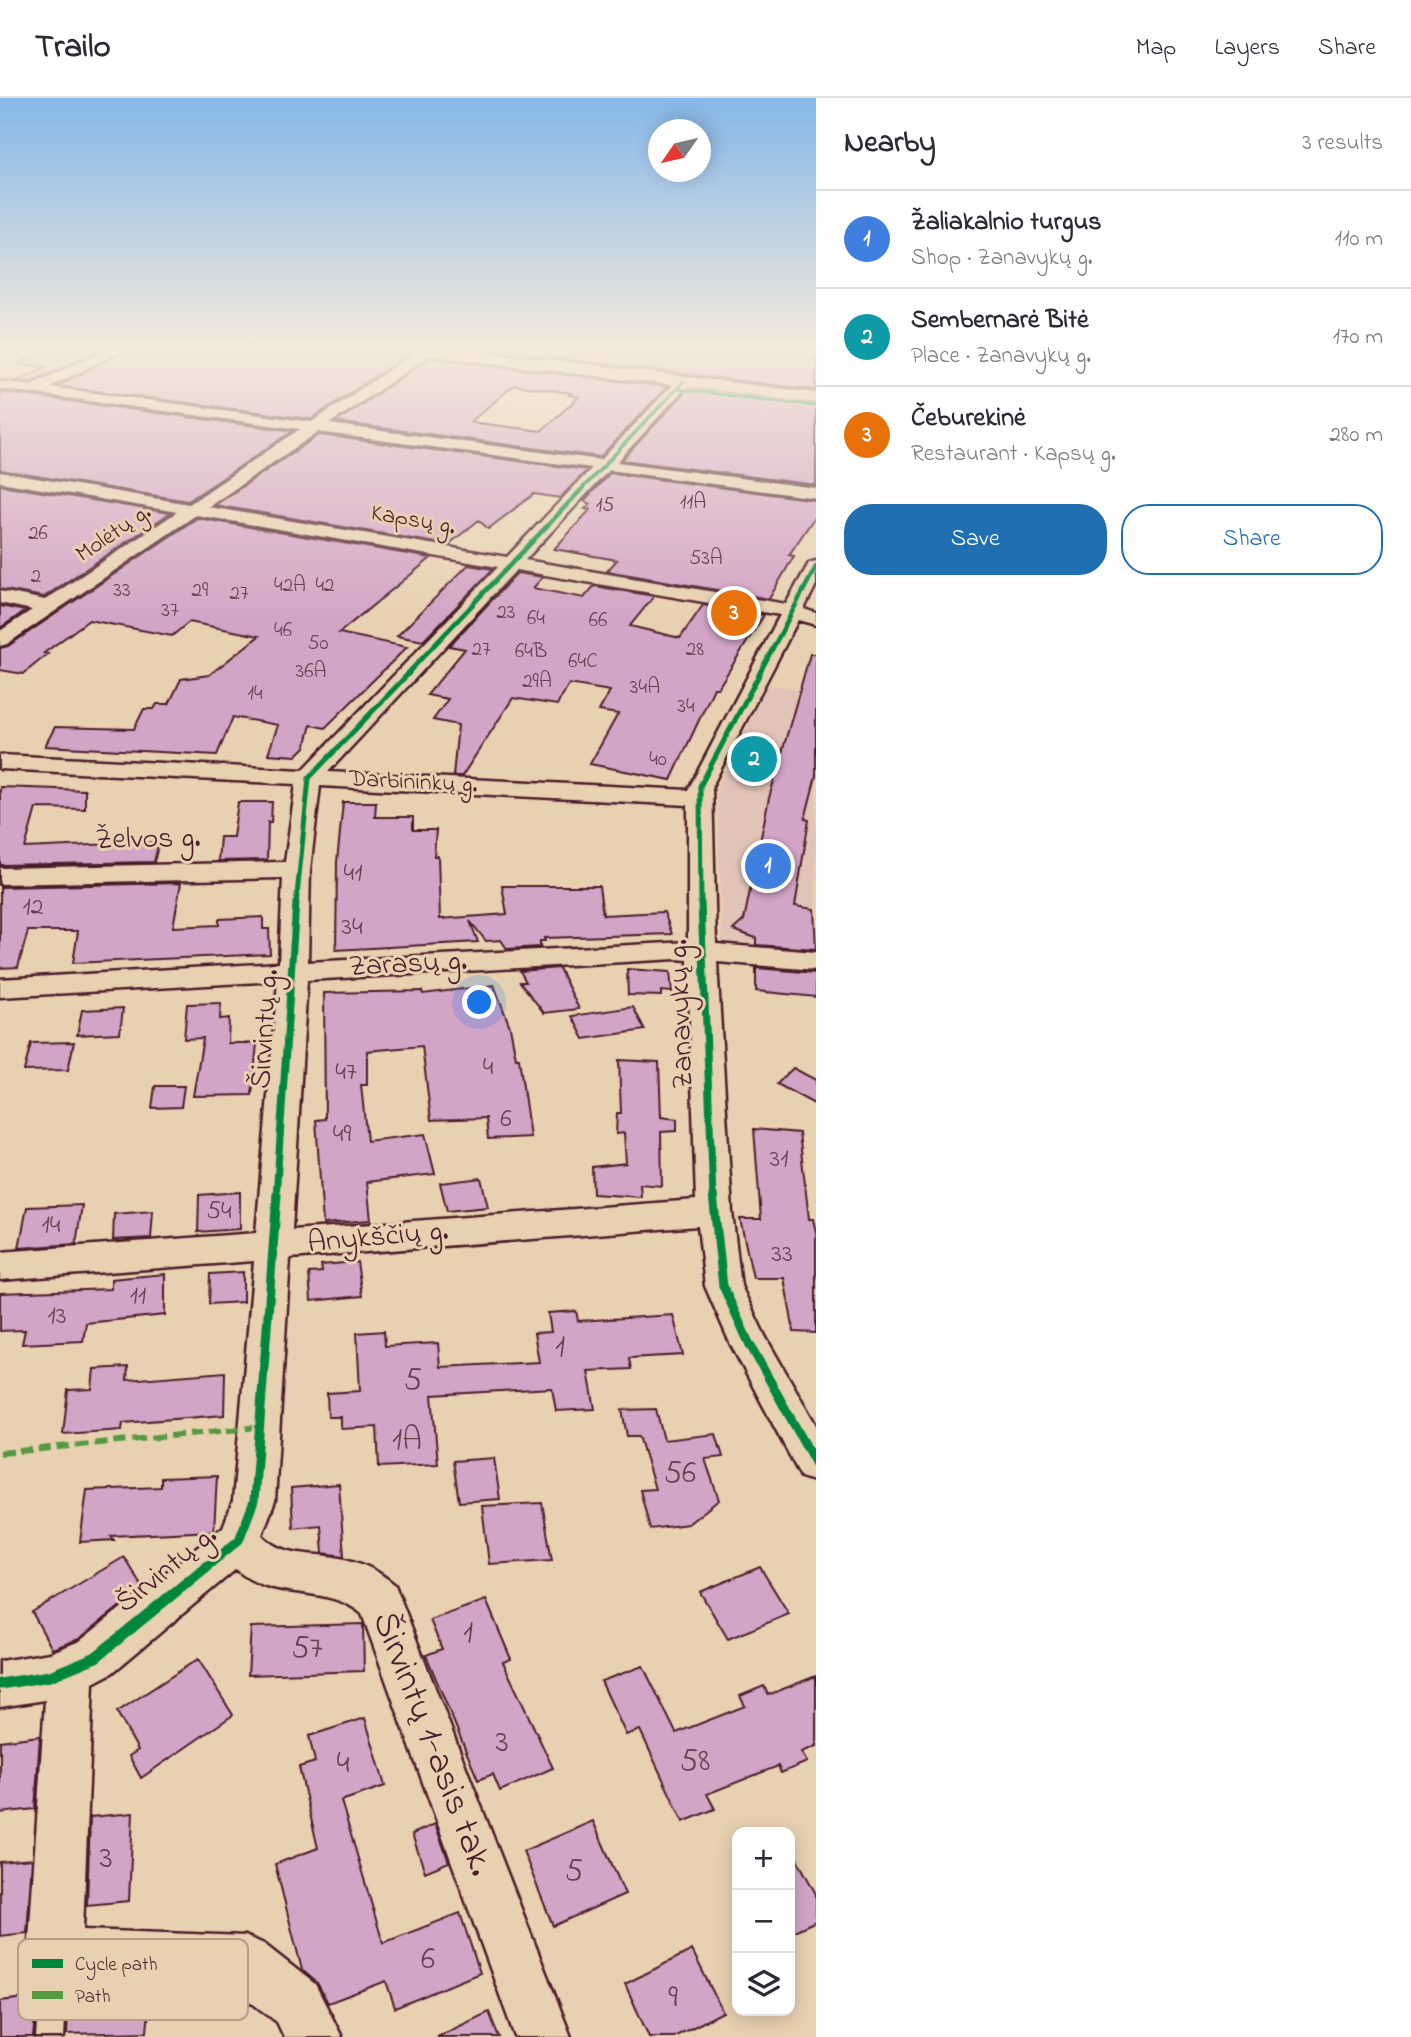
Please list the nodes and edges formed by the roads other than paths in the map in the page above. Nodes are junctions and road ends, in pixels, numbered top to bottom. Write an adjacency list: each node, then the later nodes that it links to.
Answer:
1 (296, 438): 7 (street, Molėtų g.)
2 (414, 438): 4 (street)
3 (631, 438): 4 (street)
4 (606, 465): 6 (street); 8 (street)
5 (0, 477): 7 (street, Kapsų g.)
6 (816, 493)
7 (194, 509): 8 (street, Kapsų g.); 11 (street, Molėtų g.)
8 (513, 562): 12 (street, Kapsų g.); 16 (street)
9 (816, 566): 12 (street, Zanavykų g.)
10 (0, 597): 11 (street)
11 (48, 607): 14 (street, Molėtų g.)
12 (790, 611): 13 (street, Kapsų g.); 17 (street, Zanavykų g.)
13 (816, 619)
14 (0, 640)
15 (0, 762): 16 (street, Darbininkų g.)
16 (309, 778): 17 (street, Darbininkų g.); 18 (street, Širvintų g.)
17 (700, 798): 20 (street, Zanavykų g.)
18 (297, 870): 19 (street, Želvos g.); 22 (street, Širvintų g.)
19 (0, 876)
20 (702, 952): 21 (street, Zarasų g.); 22 (street, Zarasų g.); 24 (street, Zanavykų g.)
21 (816, 961)
22 (293, 972): 23 (street, Zarasų g.); 25 (street, Širvintų g.)
23 (0, 988)
24 (714, 1212): 25 (street, Anykščių g.); 27 (street, Zanavykų g.)
25 (273, 1246): 26 (street, Anykščių g.); 28 (street, Širvintų g.)
26 (0, 1266)
27 (816, 1464)
28 (239, 1540): 29 (street, Širvintų g.); 34 (street, Širvintų 1-asis tak.)
29 (70, 1672): 30 (street, Širvintų g.); 31 (street)
30 (0, 1684)
31 (56, 1939)
32 (248, 1965): 33 (street)
33 (314, 2037)
34 (543, 2037)

